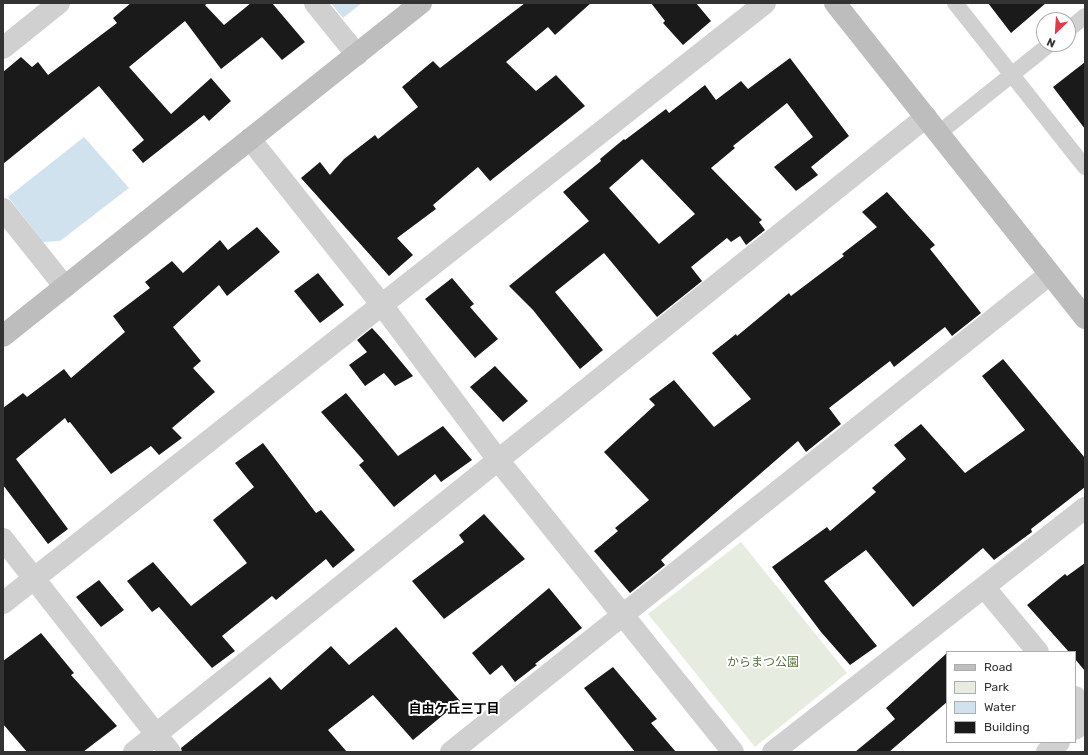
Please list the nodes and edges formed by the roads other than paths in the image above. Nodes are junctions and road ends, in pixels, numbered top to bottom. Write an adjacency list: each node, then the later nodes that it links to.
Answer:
1 (59, 3): 9 (street)
2 (315, 3): 11 (street)
3 (422, 3): 11 (street)
4 (765, 3): 19 (street)
5 (835, 3): 13 (street)
6 (955, 3): 12 (lane)
7 (1085, 16): 8 (lane)
8 (1076, 23)
9 (3, 48)
10 (1040, 52): 12 (lane)
11 (357, 54): 14 (street)
12 (1012, 75): 13 (lane); 15 (lane)
13 (932, 125): 17 (street); 22 (street)
14 (250, 139): 18 (street); 19 (street)
15 (1085, 167)
16 (3, 209): 18 (street)
17 (1050, 274): 20 (street); 28 (street)
18 (65, 287): 21 (street)
19 (382, 305): 22 (street); 25 (street)
20 (1085, 318)
21 (3, 336)
22 (498, 460): 28 (street); 34 (street)
23 (1085, 508): 26 (street)
24 (3, 539): 25 (street)
25 (34, 578): 27 (street); 34 (street)
26 (984, 588): 29 (street); 40 (street)
27 (3, 603)
28 (623, 616): 38 (street); 39 (street)
29 (1037, 651)
30 (1076, 698): 31 (street)
31 (1085, 709)
32 (1085, 721): 33 (street)
33 (1076, 728)
34 (156, 734): 36 (street); 37 (street)
35 (1058, 743): 41 (street)
36 (134, 752)
37 (170, 752)
38 (451, 752)
39 (733, 752)
40 (773, 752)
41 (1047, 752)

